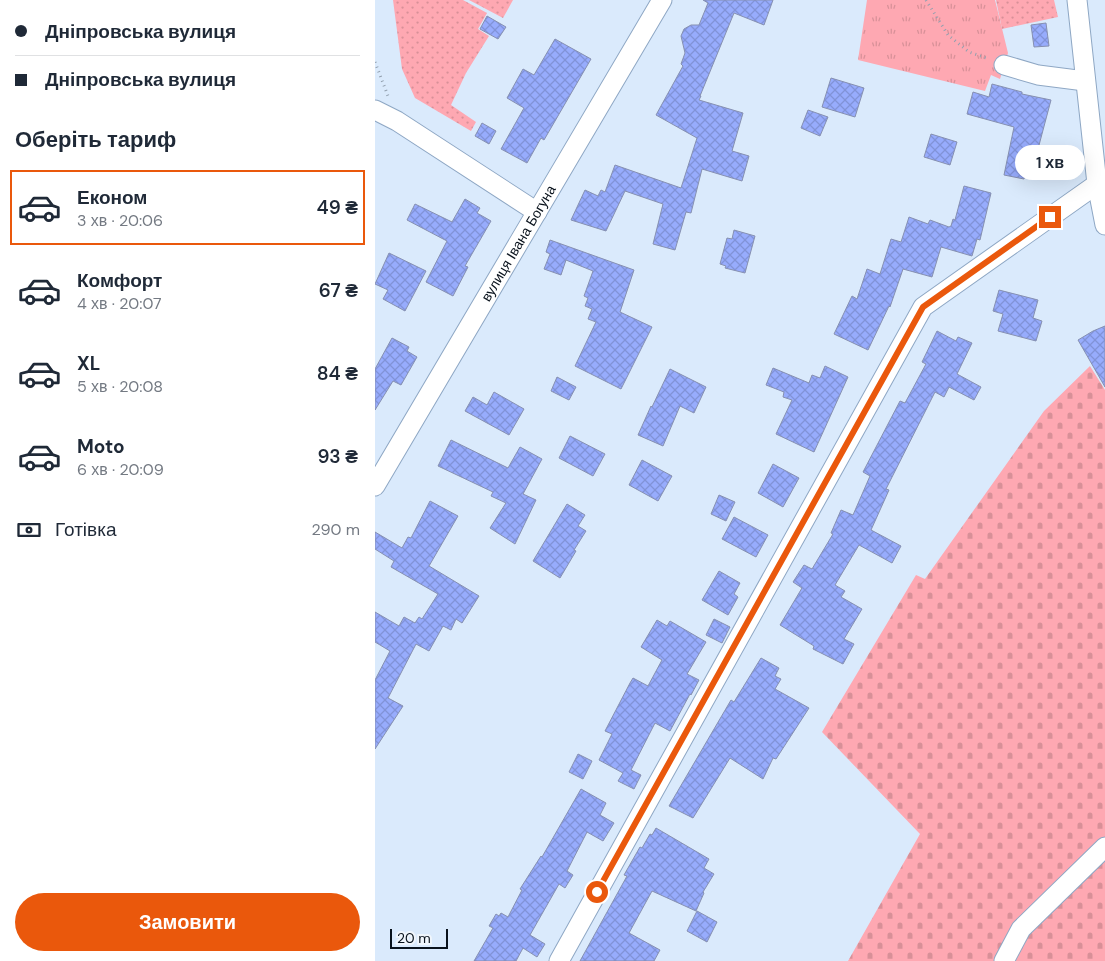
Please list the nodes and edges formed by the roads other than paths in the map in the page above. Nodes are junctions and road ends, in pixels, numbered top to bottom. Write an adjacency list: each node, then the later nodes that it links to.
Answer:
1 (662, 0): 8 (street, вулиця Івана Богуна)
2 (1077, 0): 4 (street)
3 (1004, 64): 4 (street)
4 (1085, 81): 5 (street)
5 (1096, 104): 7 (street)
6 (375, 110): 8 (street)
7 (1097, 184): 9 (street); 12 (street)
8 (537, 212): 10 (street, вулиця Івана Богуна)
9 (1105, 225)
10 (375, 486)
11 (1105, 847): 13 (street)
12 (559, 961)
13 (1004, 961)

